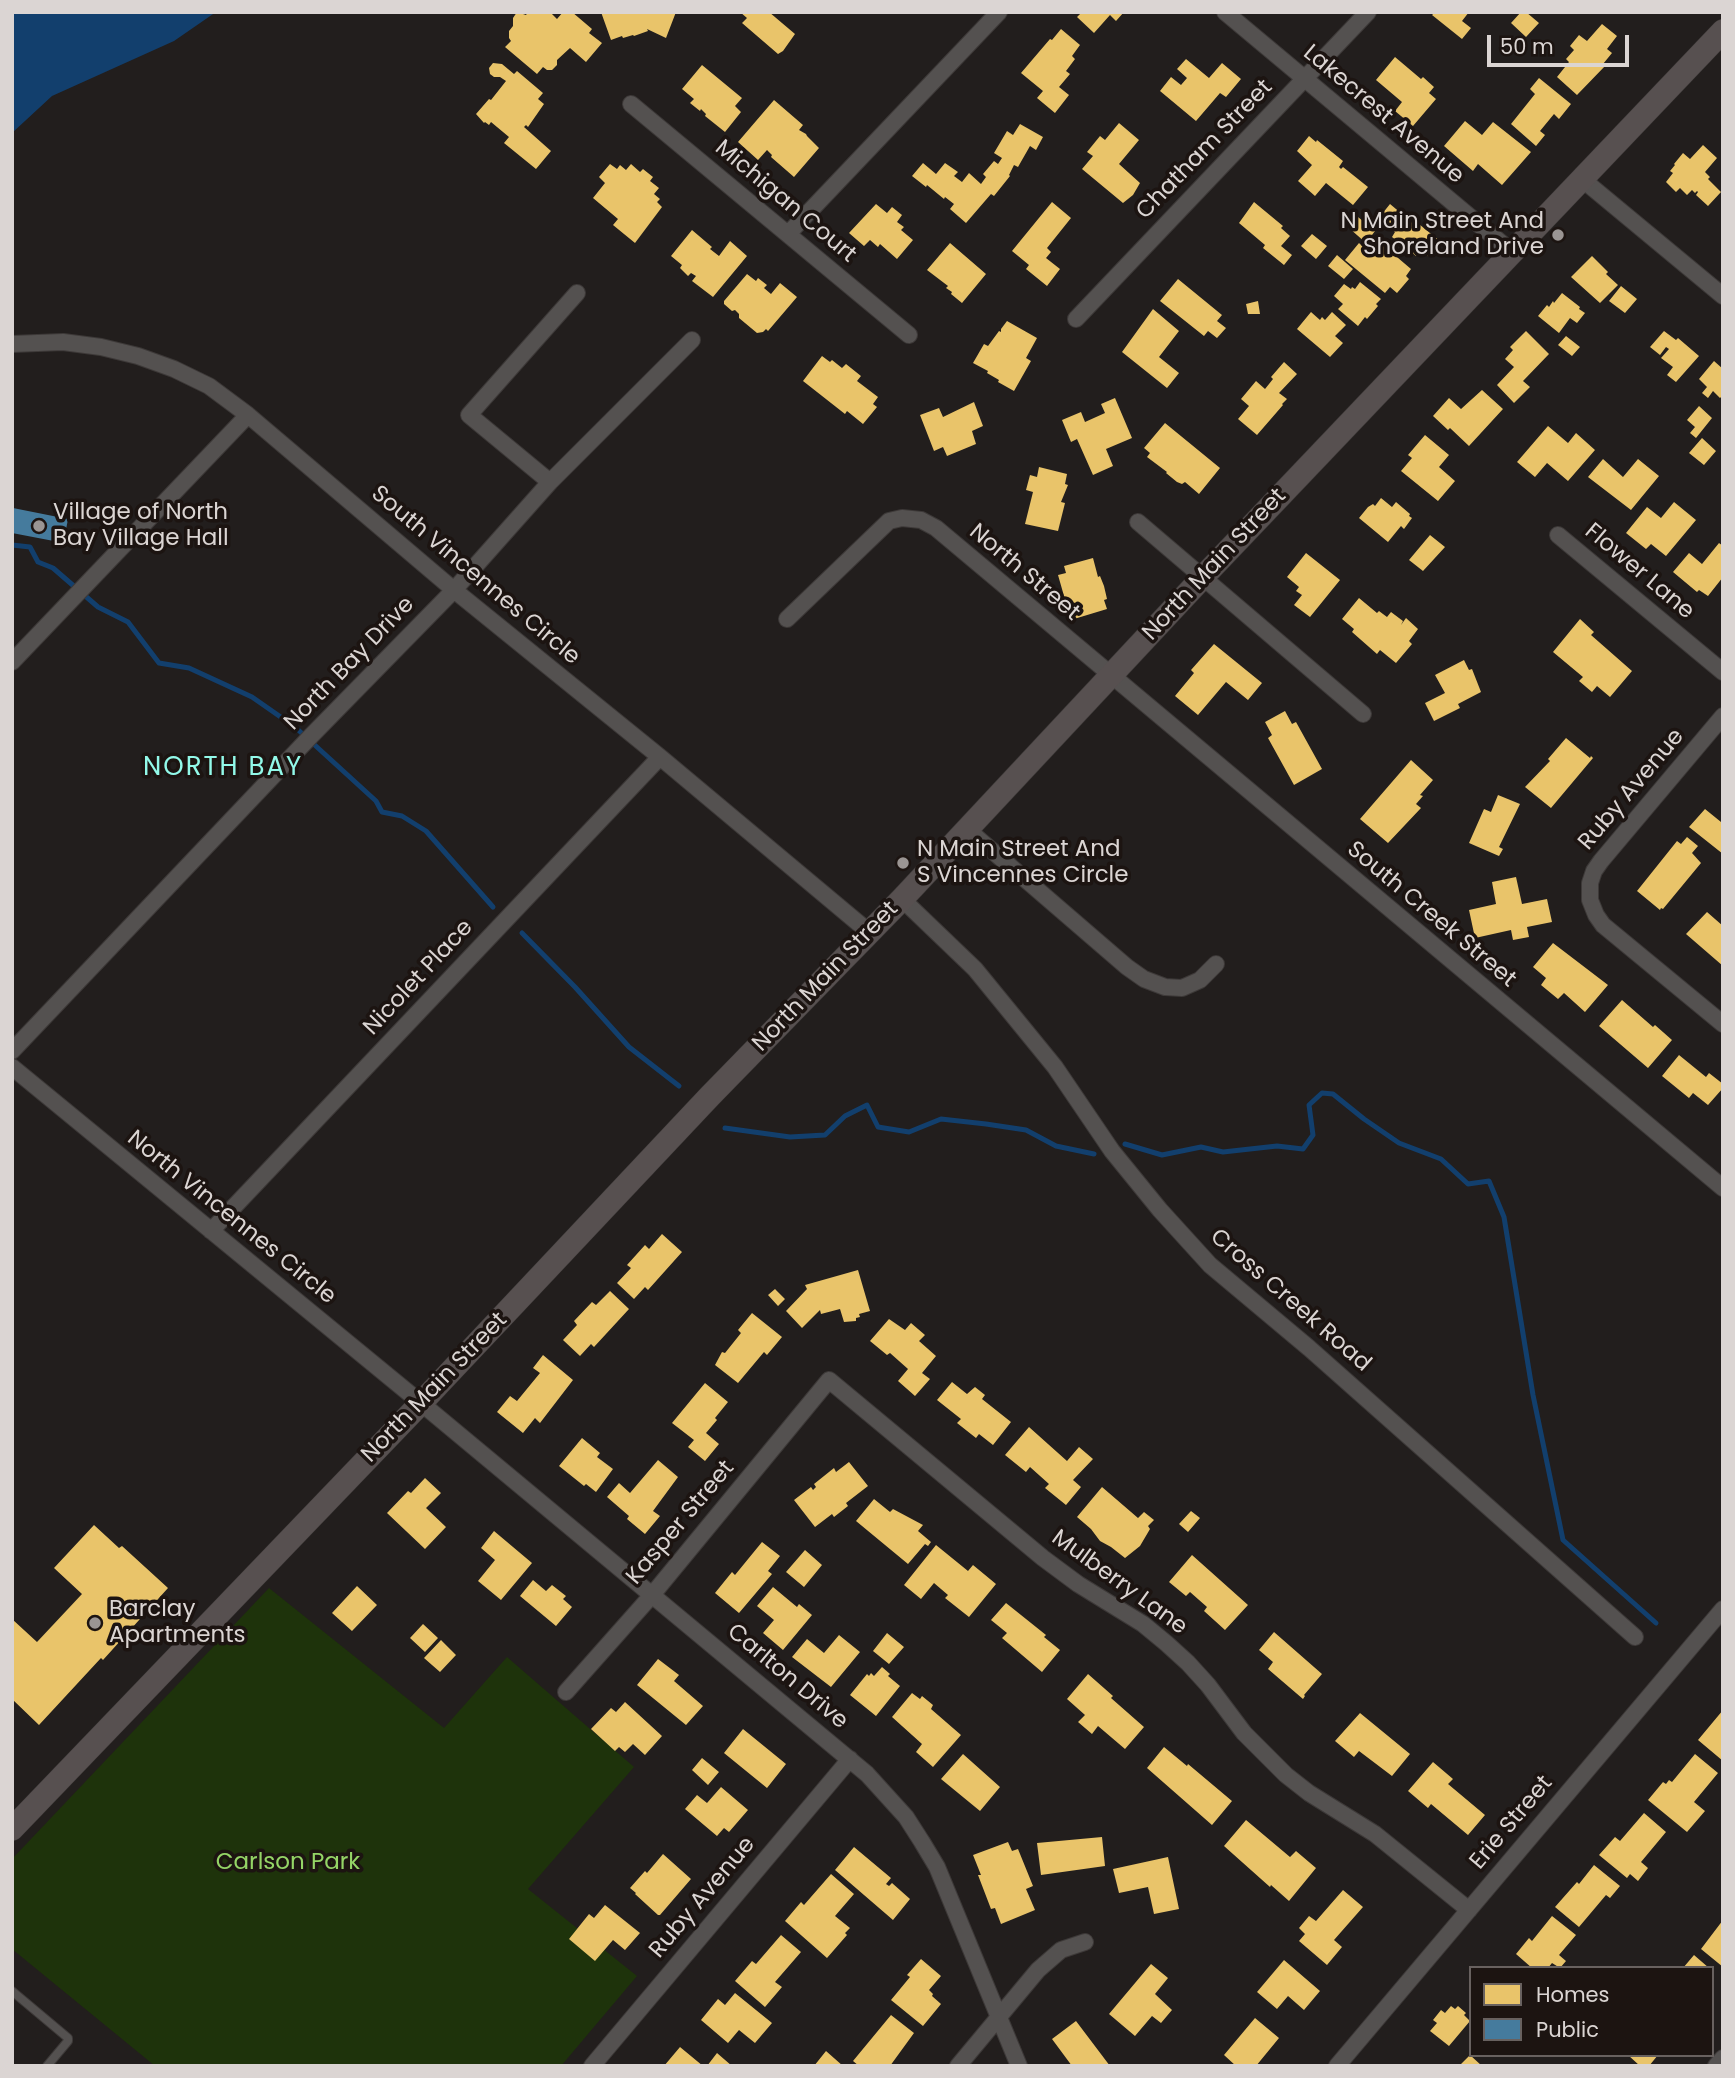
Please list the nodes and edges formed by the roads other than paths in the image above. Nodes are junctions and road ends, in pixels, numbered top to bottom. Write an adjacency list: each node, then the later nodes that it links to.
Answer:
1 (999, 12): 8 (street)
2 (1225, 12): 5 (street, Lakecrest Avenue)
3 (1368, 12): 5 (street, Chatham Street)
4 (1723, 30): 7 (main road, North Main Street)
5 (1304, 79): 9 (street, Lakecrest Avenue); 12 (street, Chatham Street)
6 (631, 104): 8 (street, Michigan Court)
7 (1582, 178): 9 (main road, North Main Street); 11 (street)
8 (788, 234): 13 (street, Michigan Court)
9 (1512, 252): 20 (main road, North Main Street)
10 (577, 293): 17 (street)
11 (1723, 296)
12 (1076, 319)
13 (909, 335)
14 (692, 340): 17 (street, North Bay Drive)
15 (12, 344): 16 (street, South Vincennes Circle)
16 (248, 415): 21 (street, South Vincennes Circle); 23 (street)
17 (550, 482): 21 (street, North Bay Drive)
18 (1138, 522): 20 (street)
19 (1558, 535): 24 (street, Flower Lane)
20 (1202, 578): 25 (main road, North Main Street); 26 (street)
21 (454, 590): 28 (street, South Vincennes Circle); 34 (street, North Bay Drive)
22 (787, 619): 25 (street, North Street)
23 (12, 663)
24 (1723, 672)
25 (1110, 676): 29 (main road, North Main Street); 36 (street, South Creek Street)
26 (1363, 714)
27 (1723, 716): 33 (street, Ruby Avenue)
28 (660, 757): 31 (street, South Vincennes Circle); 37 (street, Nicolet Place)
29 (967, 829): 30 (main road, North Main Street); 32 (street)
30 (902, 899): 31 (main road, North Main Street); 42 (street, Cross Creek Road)
31 (869, 932): 39 (main road, North Main Street)
32 (1216, 964)
33 (1723, 1024)
34 (12, 1051)
35 (12, 1067): 37 (street, North Vincennes Circle)
36 (1723, 1188)
37 (211, 1231): 39 (street, North Vincennes Circle)
38 (829, 1380): 40 (street, Kasper Street); 46 (street, Mulberry Lane)
39 (421, 1404): 40 (street, Carlton Drive); 45 (main road, North Main Street)
40 (652, 1595): 43 (street, Kasper Street); 44 (street, Carlton Drive)
41 (1723, 1609): 46 (street, Erie Street)
42 (1634, 1637)
43 (566, 1692)
44 (850, 1759): 49 (street, Carlton Drive); 52 (street, Ruby Avenue)
45 (12, 1829)
46 (1469, 1910): 55 (street, Erie Street)
47 (1085, 1942): 49 (street)
48 (12, 1991): 51 (lane)
49 (998, 2018): 53 (street); 54 (street, Carlton Drive)
50 (1723, 2058): 56 (street)
51 (47, 2066)
52 (592, 2066)
53 (958, 2066)
54 (1019, 2066)
55 (1337, 2066)
56 (1716, 2066)

